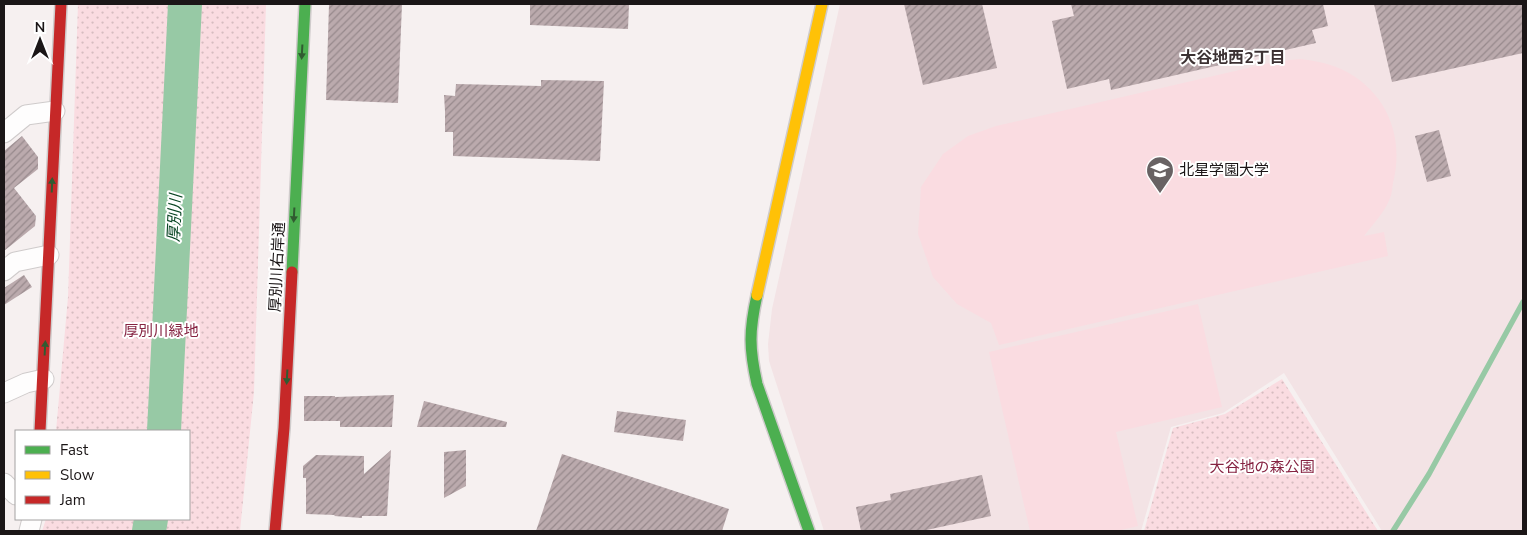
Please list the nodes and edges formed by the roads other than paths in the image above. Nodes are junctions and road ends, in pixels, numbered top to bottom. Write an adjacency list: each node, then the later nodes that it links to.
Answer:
1 (61, 4): 4 (street)
2 (304, 4): 13 (street, 厚別川右岸通, one-way to 13)
3 (822, 4): 14 (street)
4 (55, 111): 5 (street); 6 (street, one-way to 4)
5 (4, 133)
6 (50, 254): 7 (street); 8 (street, one-way to 6)
7 (4, 271)
8 (44, 379): 9 (street); 10 (street)
9 (4, 394)
10 (40, 430)
11 (4, 483): 12 (street)
12 (15, 494)
13 (274, 531)
14 (809, 531)

